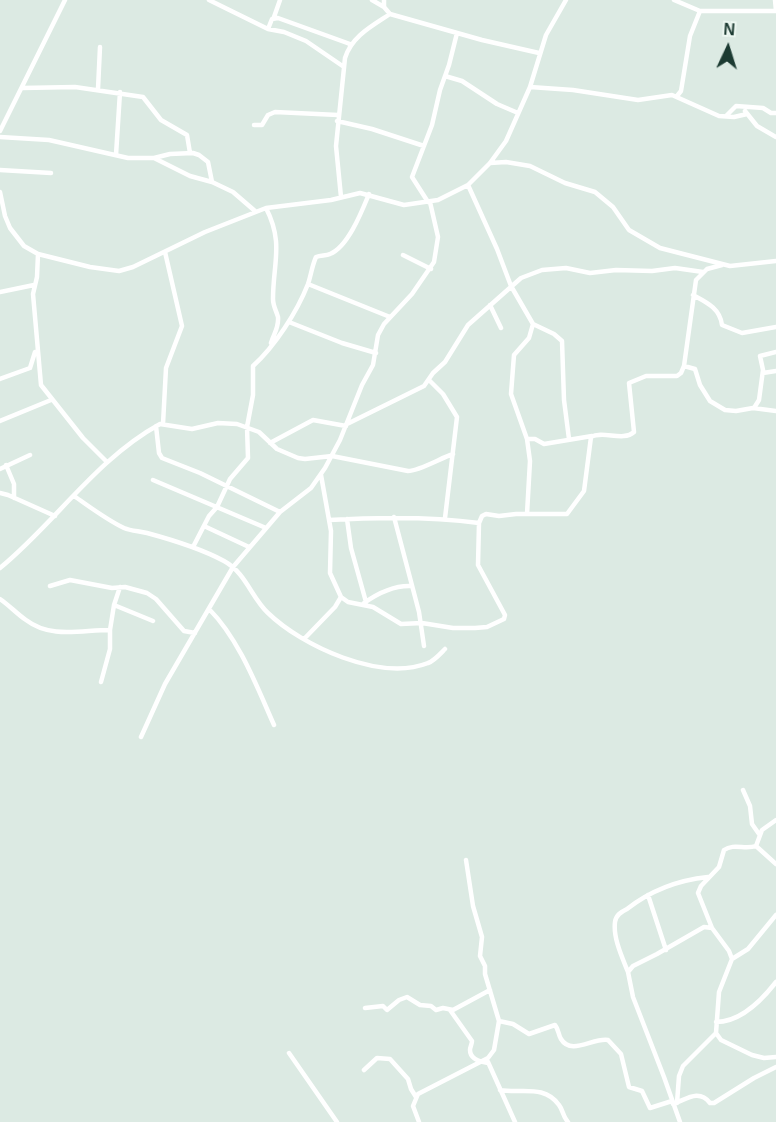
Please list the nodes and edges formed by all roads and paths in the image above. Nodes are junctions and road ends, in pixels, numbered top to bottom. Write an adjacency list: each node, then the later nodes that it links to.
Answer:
1 (65, 0): 22 (street)
2 (209, 0): 14 (street)
3 (280, 0): 13 (street)
4 (372, 0): 9 (street)
5 (384, 0): 9 (street)
6 (566, 0): 18 (street)
7 (674, 0): 10 (street)
8 (775, 0): 11 (street)
9 (384, 7): 12 (street)
10 (700, 11): 11 (street); 25 (street)
11 (776, 11)
12 (390, 14): 15 (street); 17 (street)
13 (274, 18): 14 (street); 17 (street)
14 (268, 29): 19 (street)
15 (457, 33): 18 (street); 20 (street)
16 (100, 47): 23 (street)
17 (350, 47): 19 (street)
18 (539, 53): 21 (street)
19 (344, 68): 30 (street)
20 (445, 76): 27 (street); 37 (street)
21 (530, 87): 25 (street); 27 (street)
22 (21, 88): 23 (street); 34 (street)
23 (98, 89): 24 (street)
24 (120, 92): 38 (street); 39 (street)
25 (677, 96): 31 (street)
26 (742, 107): 28 (street); 29 (street); 31 (street)
27 (518, 113): 41 (street)
28 (776, 113)
29 (747, 114): 31 (street); 36 (street)
30 (338, 115): 32 (street); 33 (street)
31 (727, 115)
32 (337, 121): 37 (street); 48 (street)
33 (254, 125)
34 (0, 131)
35 (0, 137): 39 (street)
36 (776, 137)
37 (424, 147): 49 (street)
38 (190, 153): 40 (street); 44 (street)
39 (116, 155): 40 (street)
40 (154, 158): 44 (street)
41 (490, 163): 45 (street); 57 (street)
42 (0, 170): 43 (street)
43 (51, 173)
44 (212, 182): 51 (street)
45 (468, 185): 49 (street); 63 (street)
46 (0, 192): 54 (street)
47 (369, 194): 48 (street); 49 (street); 61 (street)
48 (341, 197): 50 (street)
49 (429, 202): 59 (street)
50 (266, 208): 51 (street); 74 (street)
51 (255, 212): 52 (street)
52 (172, 249): 53 (street); 58 (street)
53 (165, 252): 54 (street); 58 (street)
54 (38, 254): 62 (street)
55 (403, 255): 59 (street)
56 (776, 261): 57 (street)
57 (722, 265): 60 (street)
58 (168, 267): 87 (street)
59 (431, 269): 68 (street)
60 (703, 272): 63 (street); 65 (street)
61 (308, 284): 67 (street); 69 (street)
62 (34, 285): 64 (street); 75 (street)
63 (511, 286): 66 (street); 71 (street)
64 (0, 292)
65 (693, 296): 72 (street); 78 (street)
66 (490, 305): 73 (street); 82 (street)
67 (376, 312): 68 (street); 70 (street)
68 (390, 317): 70 (street)
69 (289, 322): 74 (street); 77 (street)
70 (384, 324): 77 (street)
71 (533, 324): 92 (street); 93 (street)
72 (776, 327)
73 (501, 328)
74 (270, 346): 90 (street)
75 (36, 349): 81 (street); 83 (street)
76 (776, 352): 80 (street)
77 (376, 353): 88 (street)
78 (684, 366): 84 (street); 91 (street)
79 (776, 370): 80 (street)
80 (763, 373): 84 (street)
81 (0, 379)
82 (429, 380): 88 (street); 95 (street)
83 (51, 400): 86 (street); 98 (street)
84 (754, 408): 85 (street)
85 (776, 411)
86 (0, 421)
87 (163, 424): 89 (street); 90 (street)
88 (347, 425): 94 (street); 97 (street)
89 (156, 426): 98 (street); 103 (street)
90 (247, 427): 94 (street); 103 (street)
91 (592, 436): 93 (street); 109 (street)
92 (527, 439): 93 (street); 109 (street)
93 (569, 439)
94 (270, 443): 97 (street)
95 (453, 454): 97 (street); 112 (street)
96 (30, 455): 99 (street)
97 (332, 456): 101 (street)
98 (107, 462): 105 (street)
99 (6, 465): 100 (street); 106 (street)
100 (0, 469)
101 (321, 475): 108 (street); 114 (street)
102 (153, 480): 107 (street)
103 (227, 486): 107 (street); 108 (street)
104 (0, 493): 106 (street)
105 (74, 496): 110 (street); 118 (street)
106 (14, 498): 110 (street)
107 (217, 507): 116 (street); 117 (street)
108 (280, 512): 117 (street)
109 (527, 514): 115 (street)
110 (56, 516): 121 (street)
111 (394, 517): 112 (street); 113 (street); 123 (street)
112 (445, 518): 115 (street)
113 (347, 519): 114 (street); 127 (street)
114 (329, 520): 125 (street)
115 (479, 523): 131 (street)
116 (204, 526): 118 (street); 119 (street)
117 (266, 528): 119 (street)
118 (193, 547): 120 (street)
119 (249, 547): 120 (street)
120 (233, 567): 129 (street); 134 (street)
121 (0, 568)
122 (50, 586): 124 (street)
123 (412, 586): 127 (street); 131 (street)
124 (120, 587): 128 (street); 133 (street)
125 (341, 597): 127 (street); 134 (street)
126 (0, 599): 132 (street)
127 (364, 603): 131 (street)
128 (114, 605): 130 (street); 132 (street)
129 (209, 609): 133 (street); 138 (street)
130 (153, 621)
131 (422, 623): 135 (street)
132 (110, 630): 137 (street)
133 (195, 633): 139 (street)
134 (304, 639): 136 (street)
135 (424, 646)
136 (445, 649)
137 (101, 682)
138 (274, 725)
139 (141, 737)
140 (743, 790): 142 (street)
141 (776, 820): 142 (street)
142 (759, 834): 143 (street)
143 (756, 846): 145 (street); 146 (street)
144 (466, 860): 156 (street)
145 (776, 864)
146 (709, 877): 147 (street); 149 (street)
147 (648, 895): 152 (street); 154 (street)
148 (776, 915): 153 (street)
149 (708, 918): 150 (street); 151 (street)
150 (704, 927): 151 (street); 152 (street)
151 (712, 928): 153 (street)
152 (666, 950): 154 (street)
153 (732, 959): 160 (street)
154 (628, 972): 170 (street)
155 (776, 982): 160 (street)
156 (490, 990): 158 (street); 159 (street)
157 (365, 1008): 158 (street)
158 (450, 1010): 165 (street)
159 (499, 1021): 164 (street); 170 (street)
160 (716, 1022): 161 (street)
161 (716, 1033): 163 (street); 170 (street)
162 (289, 1053): 172 (street)
163 (776, 1058)
164 (488, 1061): 165 (street); 168 (street)
165 (480, 1062): 169 (street)
166 (776, 1067): 170 (street)
167 (364, 1070): 169 (street)
168 (500, 1090): 174 (street); 175 (street)
169 (416, 1097): 173 (street)
170 (674, 1104): 171 (street)
171 (679, 1120): 176 (street)
172 (337, 1122)
173 (418, 1122)
174 (515, 1122)
175 (568, 1122)
176 (672, 1122)

